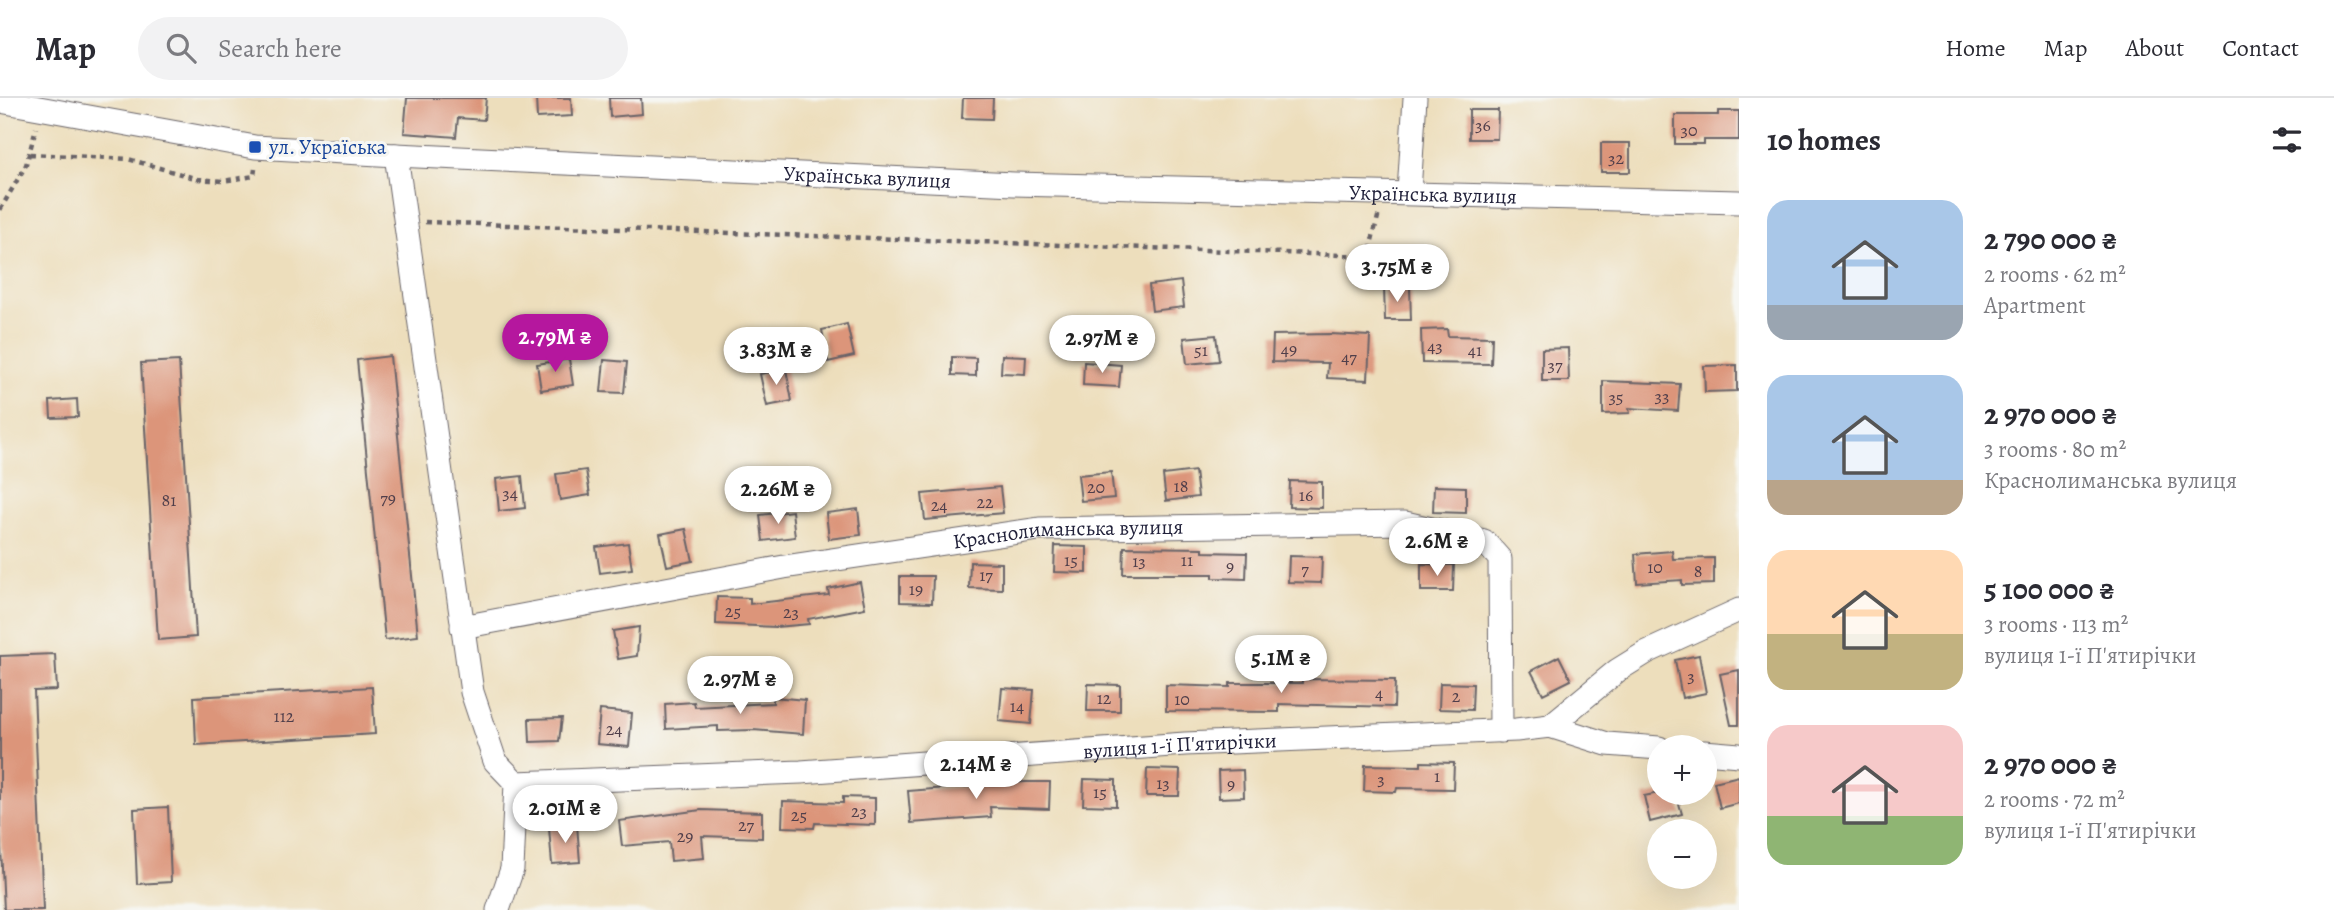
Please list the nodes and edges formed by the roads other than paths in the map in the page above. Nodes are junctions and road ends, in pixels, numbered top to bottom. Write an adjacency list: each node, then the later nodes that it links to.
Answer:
1 (1415, 98): 5 (street)
2 (0, 101): 3 (street, Українська вулиця)
3 (107, 108): 4 (street, Українська вулиця)
4 (396, 155): 5 (street, Українська вулиця); 8 (street)
5 (1409, 192): 6 (street, Українська вулиця)
6 (1739, 202)
7 (1739, 610): 9 (street)
8 (462, 627): 10 (street, Краснолиманська вулиця); 14 (street)
9 (1550, 726): 10 (street, вулиця 1-ї П'ятирічки); 11 (street)
10 (1502, 730): 14 (street, вулиця 1-ї П'ятирічки)
11 (1647, 747)
12 (1717, 753): 13 (street)
13 (1739, 755)
14 (516, 783): 15 (street)
15 (498, 910)

